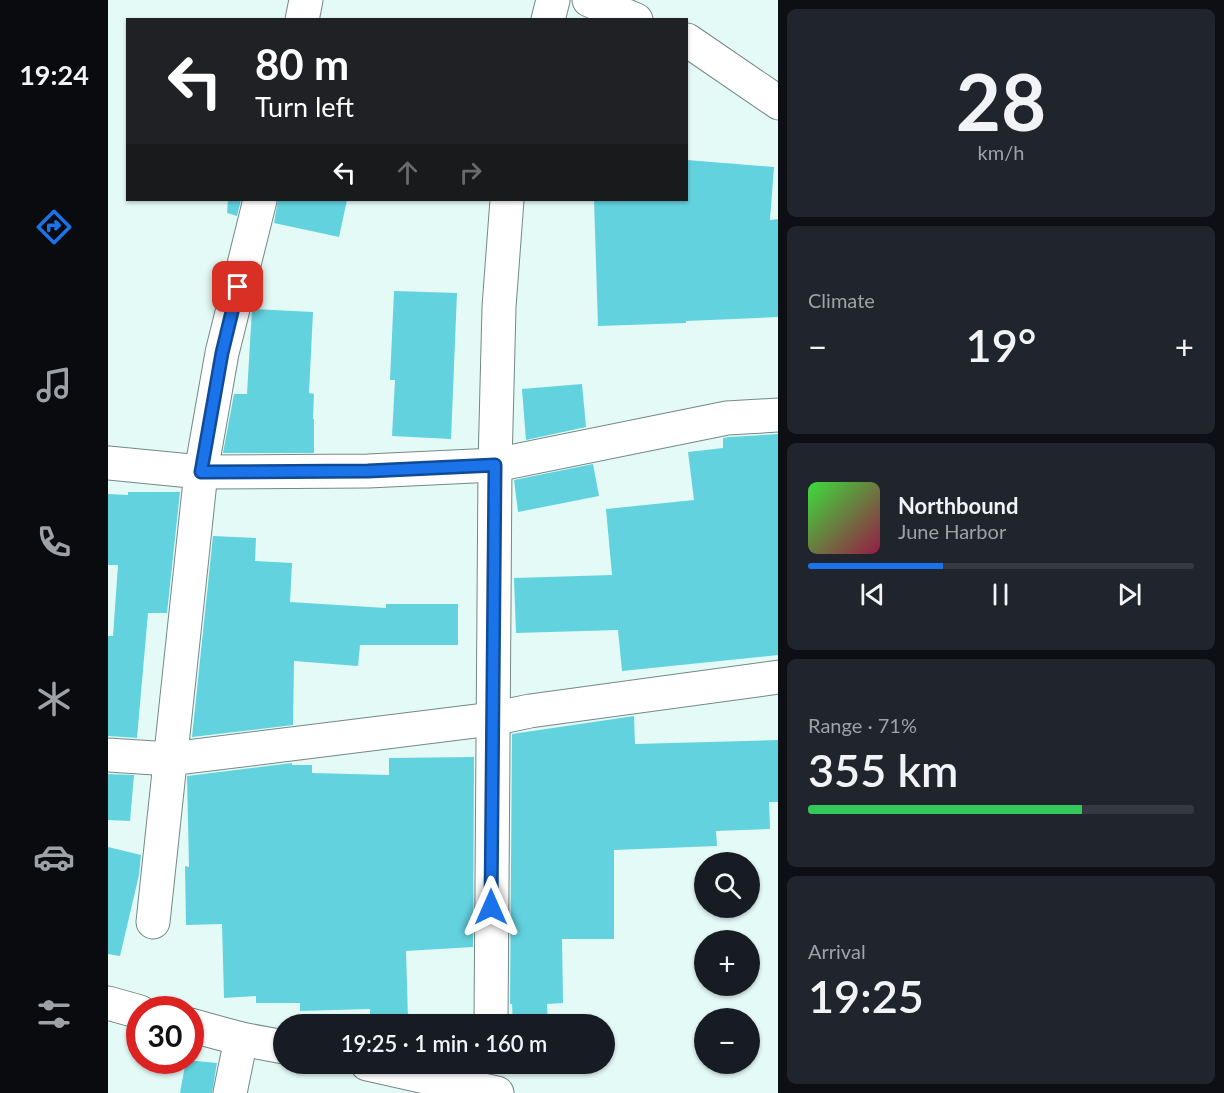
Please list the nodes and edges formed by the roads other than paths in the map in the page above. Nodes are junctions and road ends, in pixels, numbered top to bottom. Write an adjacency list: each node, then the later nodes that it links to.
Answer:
1 (306, 0): 4 (street)
2 (554, 0): 5 (street)
3 (589, 0): 6 (street)
4 (302, 18)
5 (549, 18)
6 (631, 18)
7 (688, 41): 8 (street)
8 (778, 103)
9 (260, 201): 14 (street)
10 (507, 201): 13 (street)
11 (778, 415): 13 (street)
12 (108, 464): 14 (street)
13 (495, 465): 14 (street); 16 (street)
14 (201, 472): 18 (street)
15 (778, 677): 16 (street)
16 (492, 719): 18 (street); 22 (street)
17 (108, 755): 18 (street)
18 (170, 759): 19 (street)
19 (153, 922)
20 (108, 1003): 21 (street)
21 (126, 1008)
22 (491, 1014)
23 (204, 1030): 24 (street)
24 (241, 1039): 25 (street); 28 (street)
25 (273, 1045)
26 (437, 1074): 27 (street)
27 (493, 1082)
28 (230, 1093)

